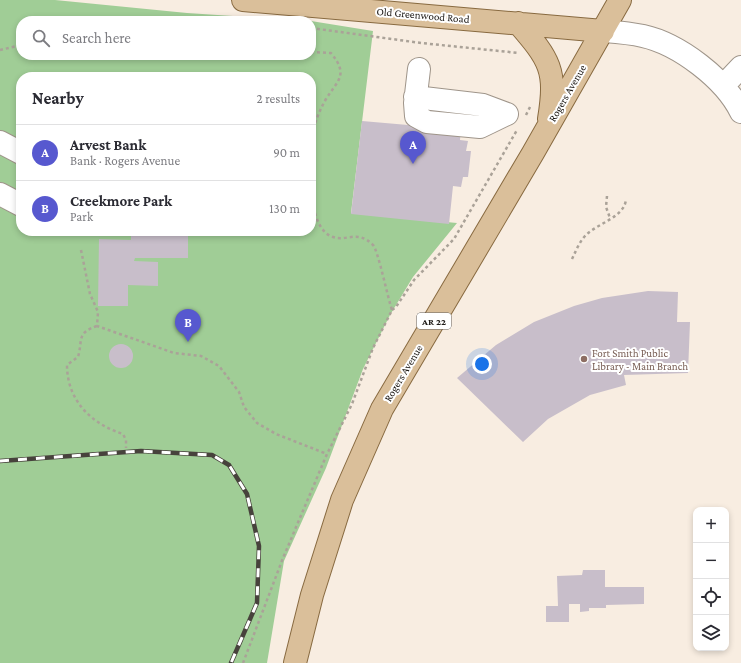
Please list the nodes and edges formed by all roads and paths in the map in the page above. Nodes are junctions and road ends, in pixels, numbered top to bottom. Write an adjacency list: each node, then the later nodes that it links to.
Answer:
1 (243, 0): 3 (main road, Old Greenwood Road)
2 (620, 0): 4 (main road, Rogers Avenue / AR 22)
3 (518, 23): 4 (main road, Old Greenwood Road); 14 (main road)
4 (603, 31): 10 (street); 14 (main road, Rogers Avenue / AR 22)
5 (16, 46): 6 (path)
6 (0, 50)
7 (316, 52): 13 (path)
8 (741, 67): 10 (street)
9 (419, 69): 12 (street)
10 (723, 86): 11 (street)
11 (741, 112)
12 (507, 114)
13 (316, 119)
14 (547, 130): 29 (main road, Rogers Avenue / AR 22)
15 (0, 142): 16 (street)
16 (16, 150)
17 (0, 194): 20 (street)
18 (607, 196): 22 (path)
19 (626, 199): 22 (path)
20 (16, 202)
21 (316, 215): 27 (path)
22 (610, 218): 24 (path)
23 (81, 250): 25 (path)
24 (572, 259)
25 (97, 326): 26 (path); 27 (path)
26 (126, 448)
27 (327, 454): 28 (path)
28 (243, 663)
29 (295, 663)

